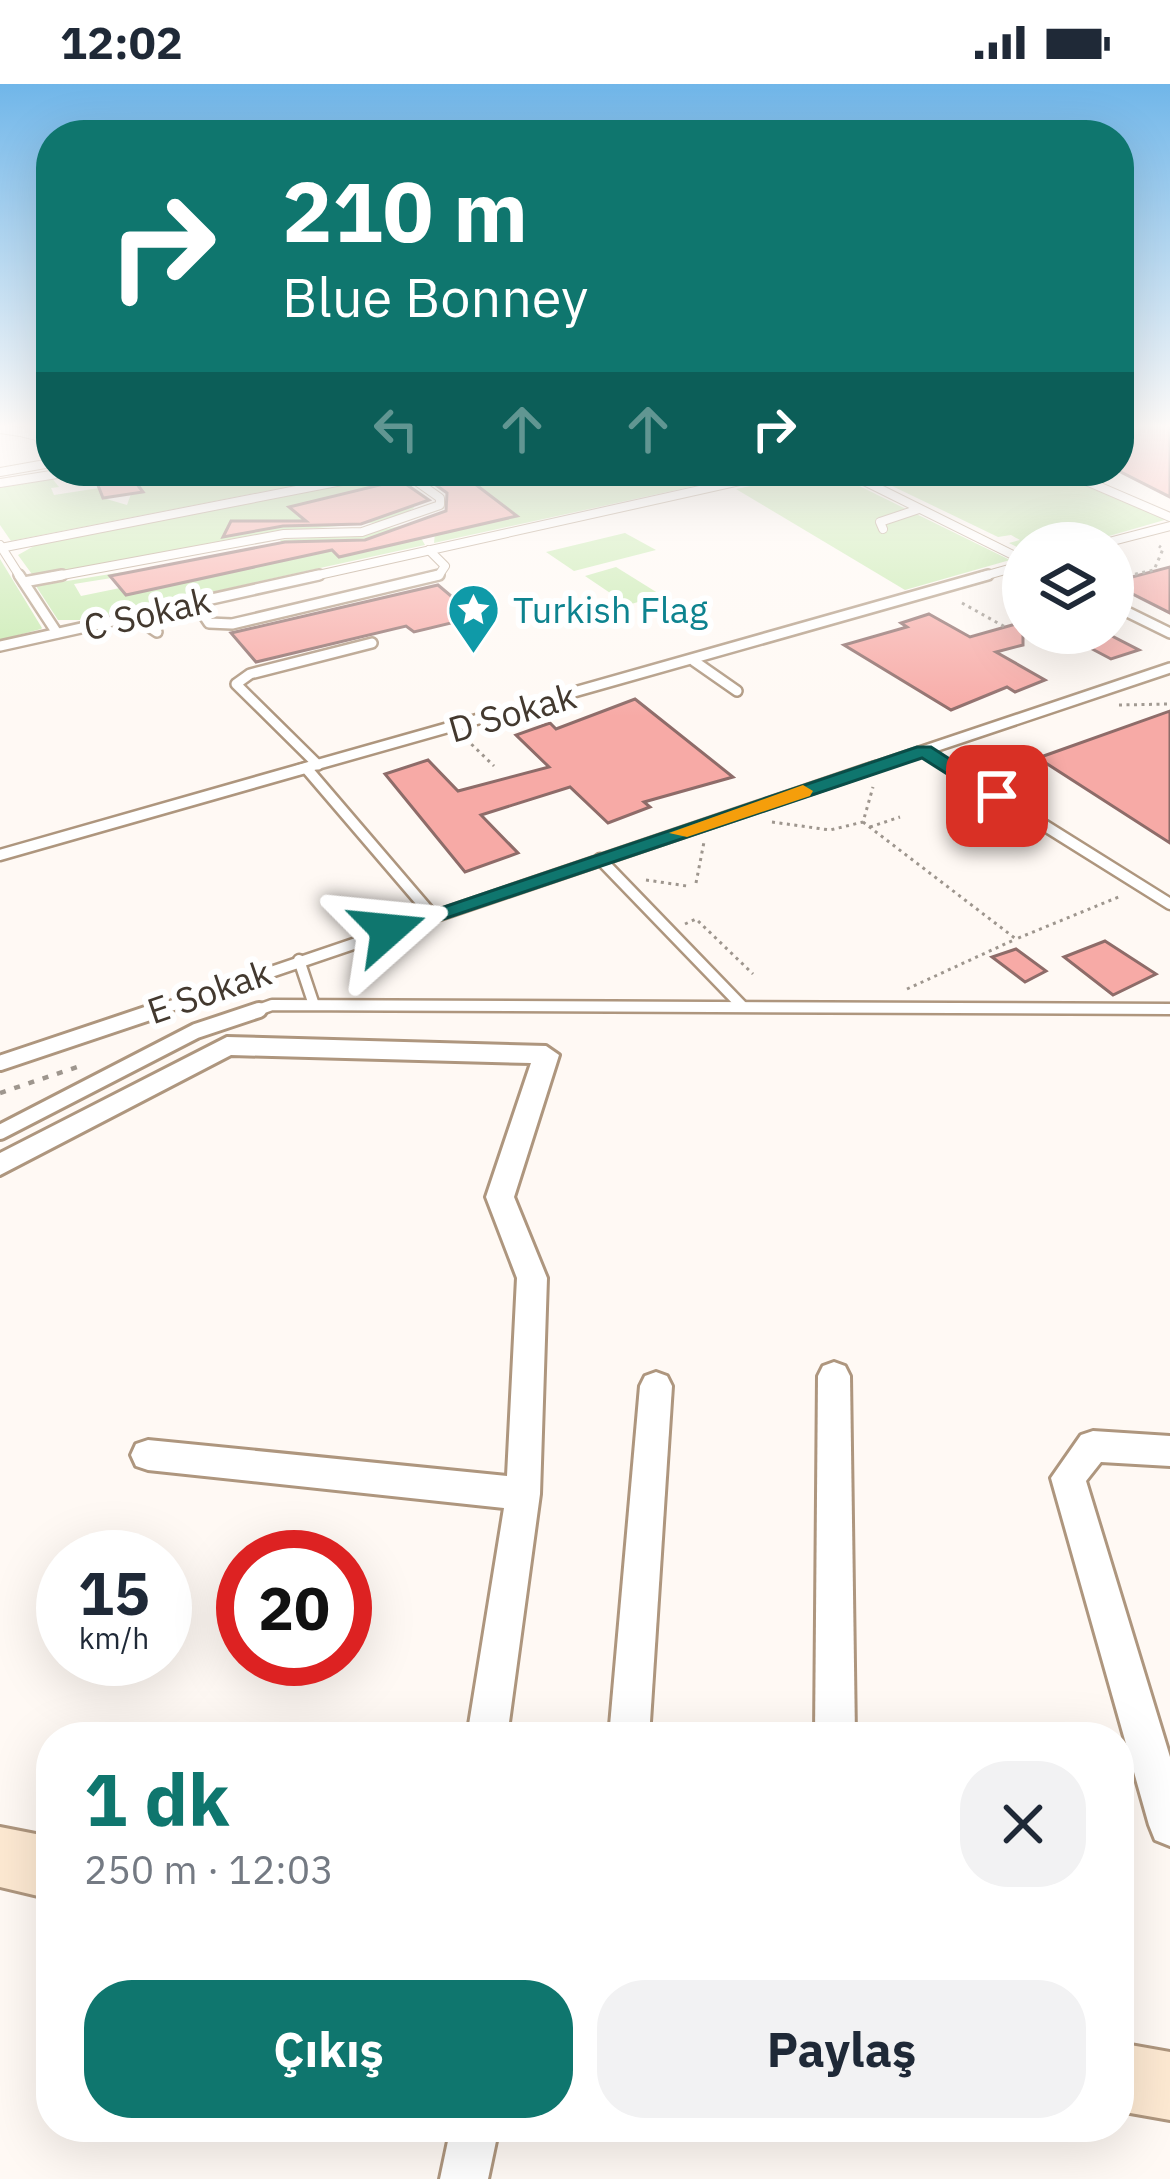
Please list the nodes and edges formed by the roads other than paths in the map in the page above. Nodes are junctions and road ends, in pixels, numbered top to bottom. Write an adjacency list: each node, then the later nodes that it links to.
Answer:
1 (138, 521): 9 (lane)
2 (396, 521): 13 (lane)
3 (561, 521): 10 (lane, C Sokak)
4 (882, 521): 7 (lane)
5 (943, 521): 11 (lane)
6 (1170, 521): 8 (lane)
7 (883, 530)
8 (1134, 533)
9 (1, 547): 13 (lane)
10 (429, 550): 14 (lane, C Sokak); 14 (lane)
11 (1002, 551)
12 (1002, 569): 22 (lane, D Sokak)
13 (24, 582): 18 (lane)
14 (195, 602): 16 (lane, C Sokak)
15 (1134, 615): 19 (lane)
16 (133, 616): 17 (lane); 18 (lane, C Sokak)
17 (157, 632)
18 (56, 633): 21 (lane, C Sokak)
19 (1170, 633)
20 (372, 643): 26 (lane)
21 (0, 646)
22 (694, 661): 24 (lane); 26 (lane, D Sokak)
23 (1170, 668): 25 (lane, E Sokak)
24 (737, 691)
25 (924, 751): 28 (lane, E Sokak); 29 (lane)
26 (313, 767): 27 (lane, D Sokak); 30 (lane)
27 (0, 855)
28 (600, 859): 30 (lane, E Sokak); 33 (lane)
29 (1170, 904)
30 (432, 915): 31 (lane, E Sokak)
31 (299, 959): 32 (lane); 35 (lane, E Sokak)
32 (313, 1001): 33 (lane); 36 (lane)
33 (742, 1006): 34 (lane)
34 (1169, 1010)
35 (0, 1063)
36 (0, 1132)
37 (0, 1165): 42 (street)
38 (833, 1376): 45 (street)
39 (656, 1386): 44 (street)
40 (1170, 1451): 46 (street)
41 (148, 1454): 42 (street)
42 (523, 1494): 43 (street)
43 (489, 1722)
44 (630, 1722)
45 (835, 1722)
46 (1170, 1825)
47 (0, 1857): 48 (main road)
48 (36, 1865)
49 (1134, 2080): 50 (main road)
50 (1170, 2086)
51 (472, 2142): 52 (street)
52 (464, 2179)

